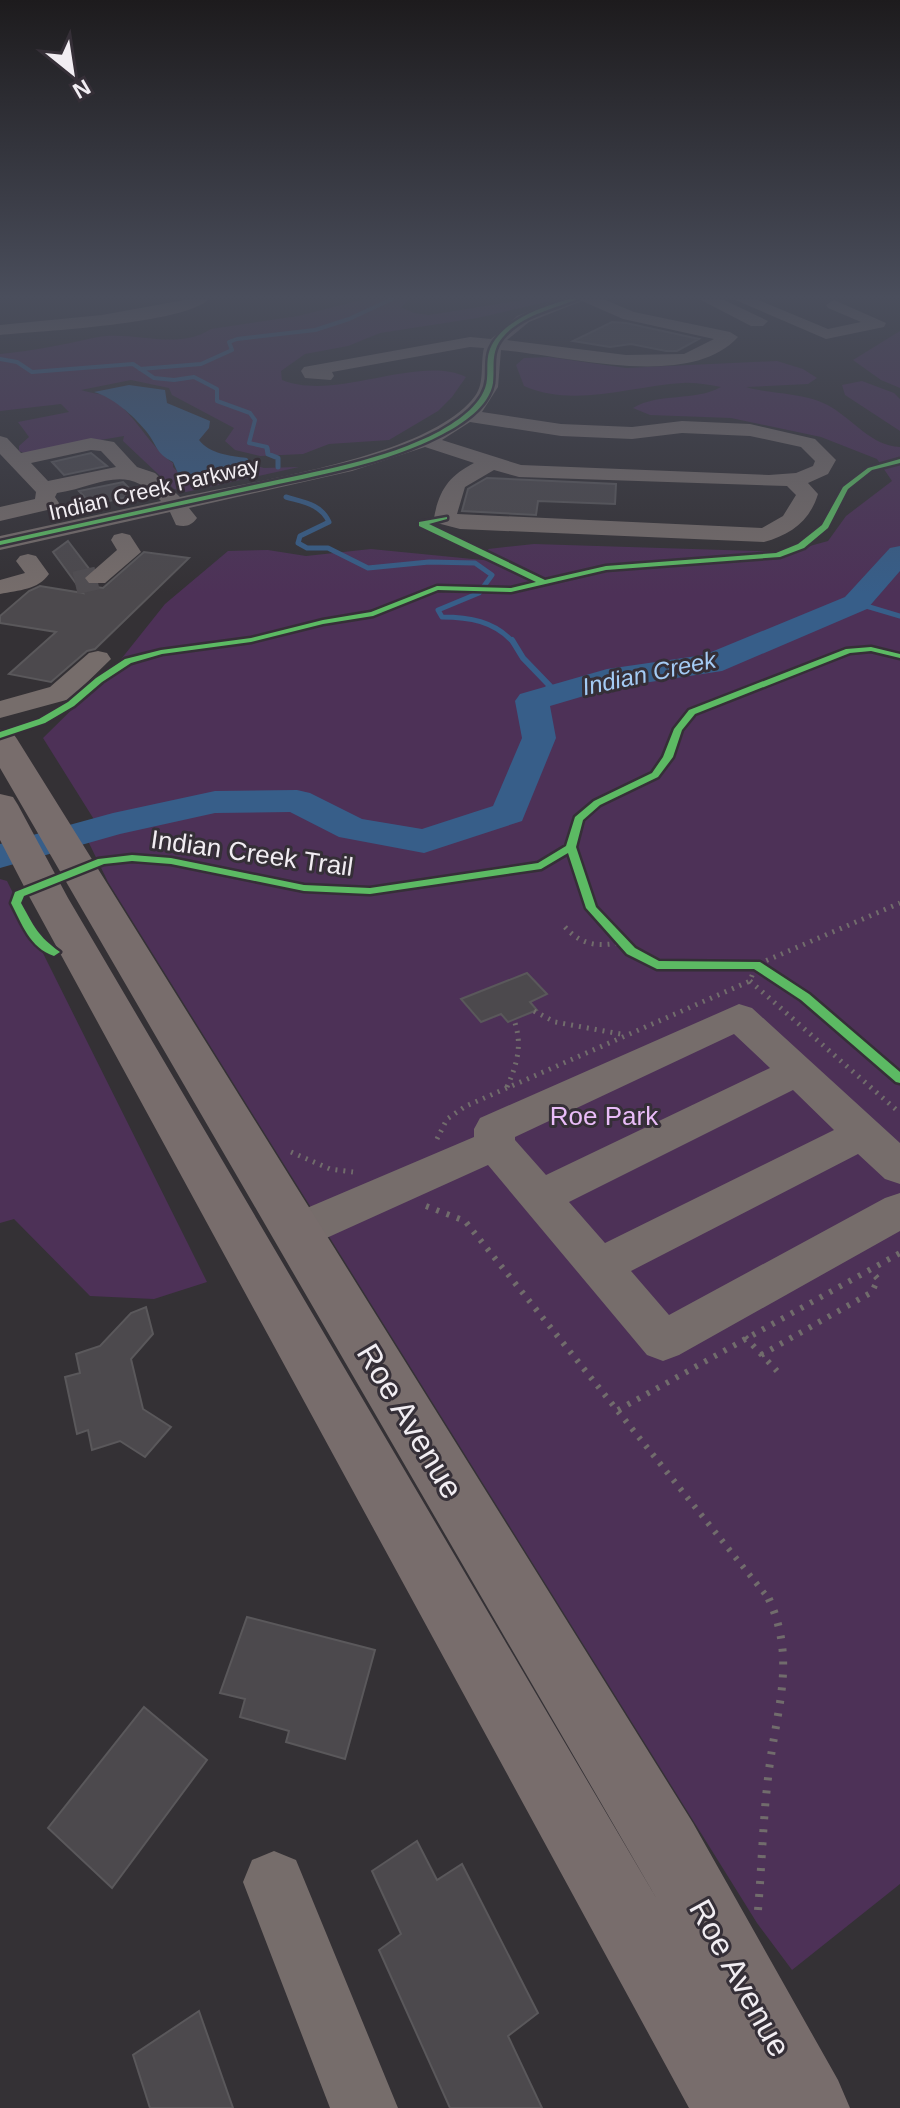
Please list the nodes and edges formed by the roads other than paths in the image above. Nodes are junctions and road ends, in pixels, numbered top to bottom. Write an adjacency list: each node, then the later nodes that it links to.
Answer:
1 (484, 397): 2 (street, Indian Creek Parkway)
2 (467, 416): 3 (street); 4 (street, Indian Creek Parkway)
3 (512, 423): 5 (street); 9 (street)
4 (423, 440): 5 (street); 12 (street, Indian Creek Parkway)
5 (461, 453): 7 (street)
6 (11, 456): 8 (street); 11 (street)
7 (491, 463): 9 (street); 9 (street)
8 (127, 473): 10 (street); 11 (street)
9 (793, 480)
10 (152, 483): 12 (street); 14 (street)
11 (46, 495): 13 (street)
12 (175, 505): 15 (street, Indian Creek Parkway); 19 (street)
13 (0, 510)
14 (0, 524)
15 (0, 543)
16 (57, 554): 18 (street)
17 (0, 567): 18 (street)
18 (39, 573): 20 (street)
19 (97, 578)
20 (0, 587)
21 (98, 659): 22 (street)
22 (0, 710)
23 (0, 739): 24 (main road, Roe Avenue)
24 (17, 800): 31 (main road, Roe Avenue)
25 (808, 1082): 26 (street); 27 (street); 29 (street)
26 (863, 1133): 28 (street); 32 (street)
27 (495, 1145): 29 (street); 31 (street)
28 (900, 1168)
29 (540, 1197): 32 (street)
30 (900, 1210): 32 (street)
31 (270, 1238): 35 (main road, Roe Avenue); 36 (main road, Roe Avenue)
32 (600, 1266)
33 (274, 1882): 34 (street)
34 (364, 2108)
35 (731, 2108)
36 (810, 2108)

